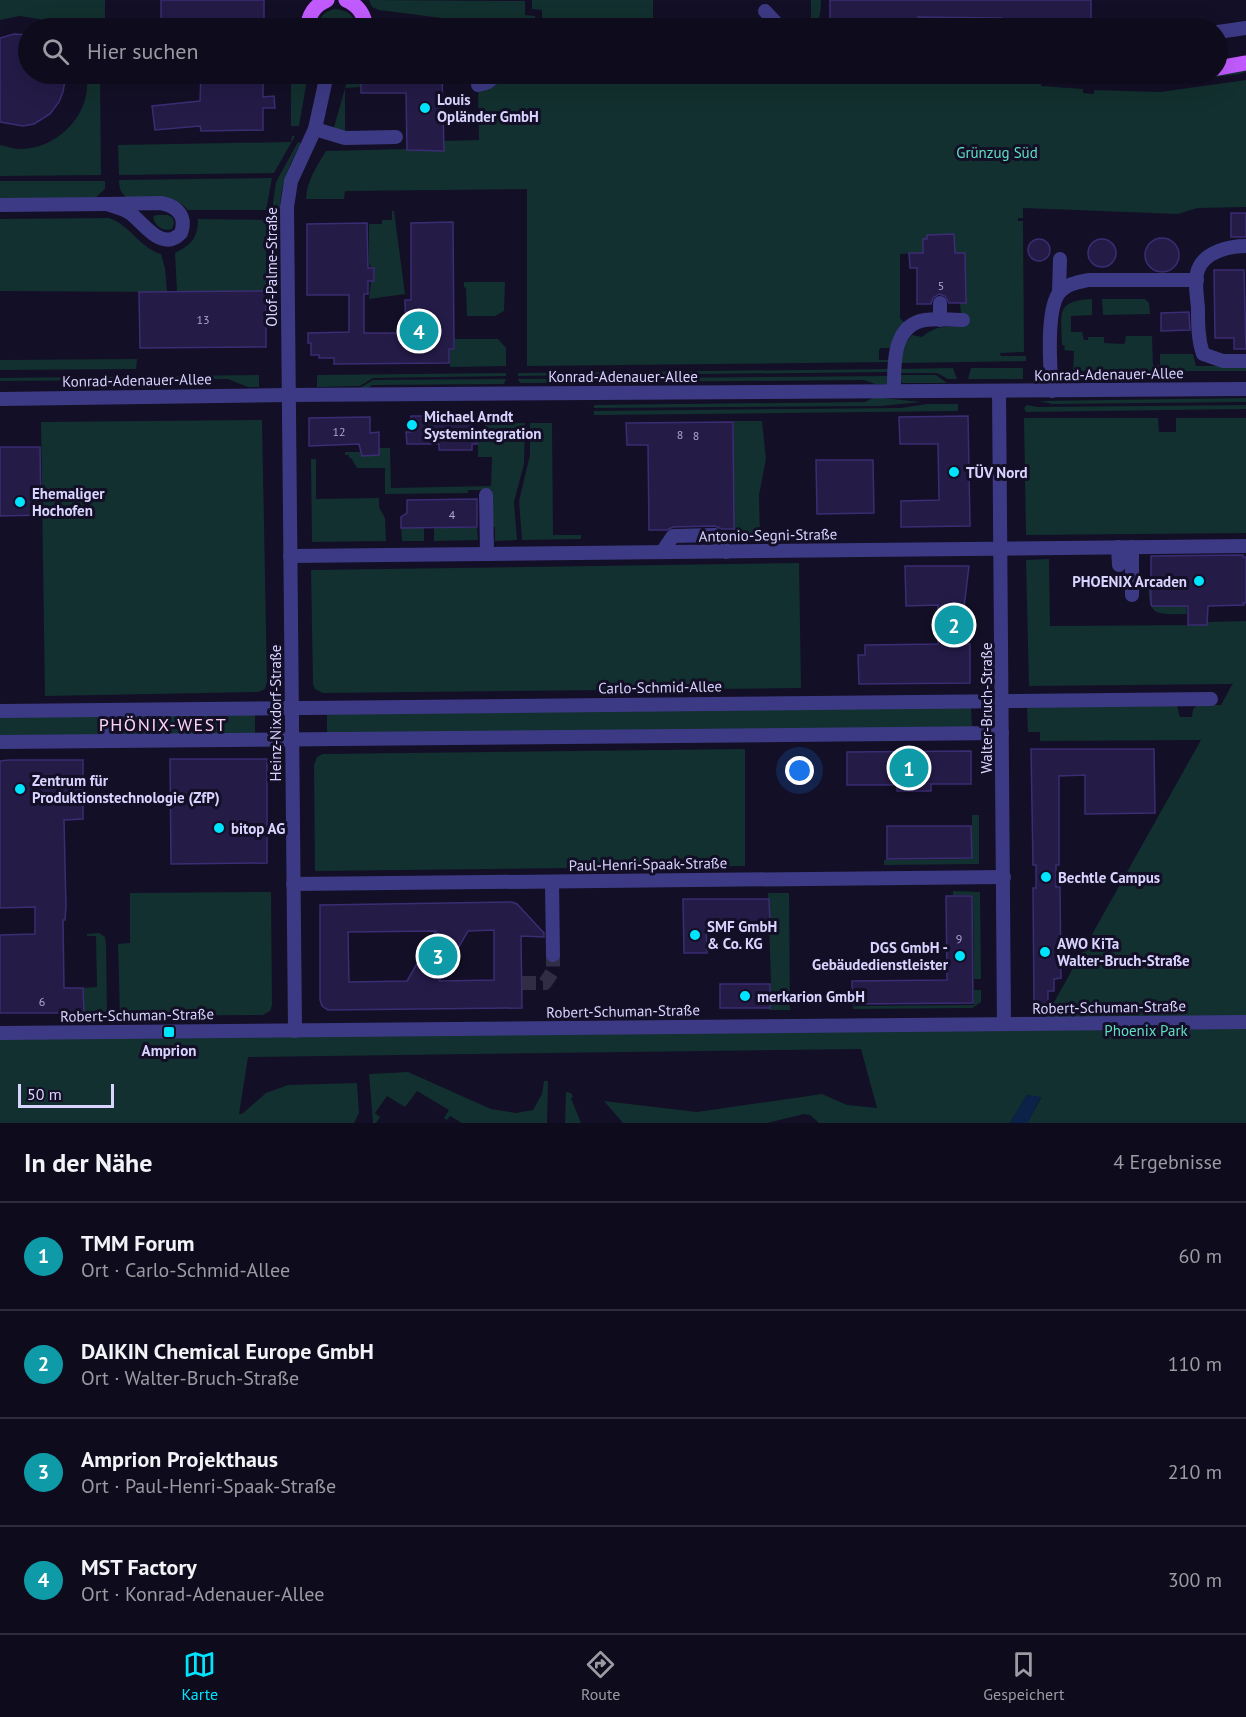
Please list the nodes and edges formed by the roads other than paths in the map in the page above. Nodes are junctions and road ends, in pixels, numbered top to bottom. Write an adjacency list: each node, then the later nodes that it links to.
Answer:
1 (347, 0): 5 (main road)
2 (316, 3): 4 (main road)
3 (765, 12): 6 (street)
4 (310, 18)
5 (363, 18)
6 (771, 18)
7 (1246, 28): 8 (street)
8 (1228, 31)
9 (1246, 63): 10 (main road)
10 (1228, 66)
11 (325, 84): 14 (street, Olof-Palme-Straße)
12 (486, 84): 13 (street)
13 (478, 85)
14 (315, 129): 15 (street); 30 (street, Olof-Palme-Straße)
15 (396, 137)
16 (107, 204): 16 (street); 17 (street)
17 (0, 206)
18 (1246, 246): 20 (street)
19 (1060, 259): 21 (street)
20 (1197, 280): 21 (street); 25 (street)
21 (1059, 292): 29 (street)
22 (940, 303): 23 (street)
23 (940, 320): 24 (street); 27 (street)
24 (963, 320)
25 (1246, 361)
26 (1246, 389): 29 (street, Konrad-Adenauer-Allee)
27 (894, 391): 28 (street, Konrad-Adenauer-Allee); 30 (street, Konrad-Adenauer-Allee)
28 (999, 391): 29 (street, Konrad-Adenauer-Allee); 35 (street, Walter-Bruch-Straße)
29 (1052, 391)
30 (288, 395): 31 (street, Konrad-Adenauer-Allee); 37 (street, Heinz-Nixdorf-Straße)
31 (0, 399)
32 (486, 495): 36 (street)
33 (1246, 546): 34 (street, Antonio-Segni-Straße)
34 (1125, 547): 35 (street, Antonio-Segni-Straße); 38 (street); 39 (street)
35 (1001, 548): 36 (street, Antonio-Segni-Straße); 41 (street, Walter-Bruch-Straße)
36 (487, 554): 37 (street, Antonio-Segni-Straße)
37 (290, 556): 42 (street, Heinz-Nixdorf-Straße)
38 (1119, 565)
39 (1132, 595)
40 (1211, 699): 41 (street, Carlo-Schmid-Allee)
41 (1002, 701): 42 (street, Carlo-Schmid-Allee); 45 (street, Walter-Bruch-Straße)
42 (292, 708): 43 (street, Carlo-Schmid-Allee); 46 (street, Heinz-Nixdorf-Straße)
43 (109, 710): 44 (street, Carlo-Schmid-Allee); 47 (street)
44 (0, 711)
45 (1002, 733): 46 (street); 49 (street, Walter-Bruch-Straße)
46 (292, 739): 47 (street); 51 (street, Heinz-Nixdorf-Straße)
47 (108, 741): 48 (street)
48 (0, 742)
49 (1004, 877): 50 (street, Paul-Henri-Spaak-Straße); 54 (street, Walter-Bruch-Straße)
50 (552, 882): 51 (street, Paul-Henri-Spaak-Straße); 52 (street)
51 (293, 884): 55 (street, Heinz-Nixdorf-Straße)
52 (554, 955)
53 (1246, 1022): 54 (street, Robert-Schuman-Straße)
54 (1005, 1024): 55 (street, Robert-Schuman-Straße)
55 (295, 1030): 56 (street, Robert-Schuman-Straße)
56 (0, 1034)

